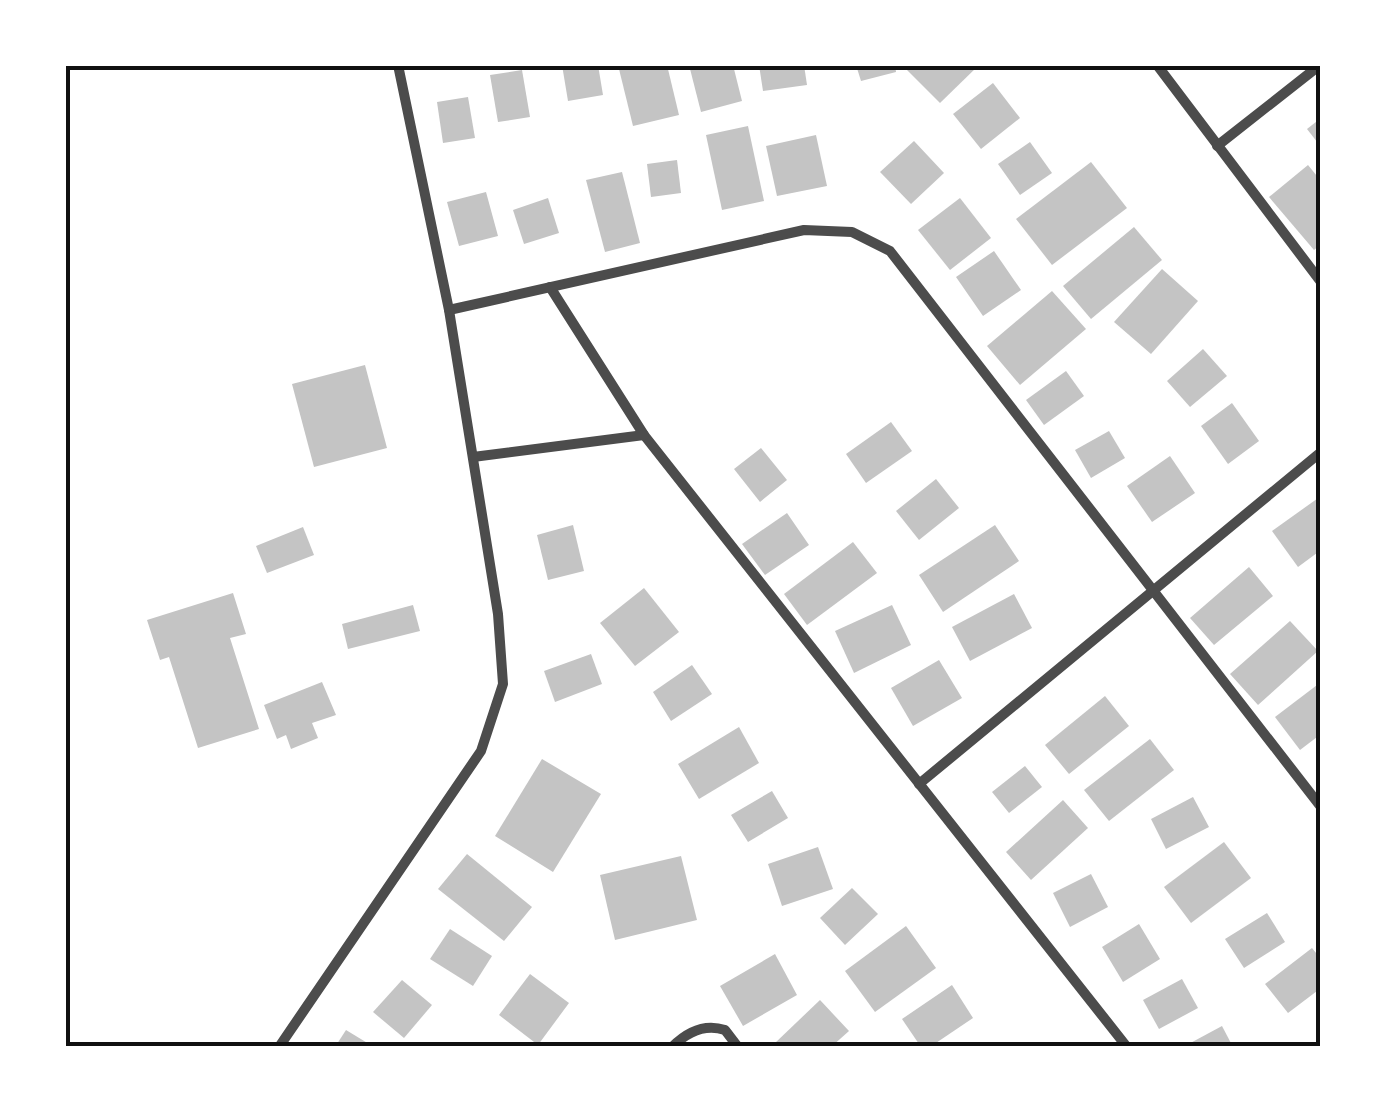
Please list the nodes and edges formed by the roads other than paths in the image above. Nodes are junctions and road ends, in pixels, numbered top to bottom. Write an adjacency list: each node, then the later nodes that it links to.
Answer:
1 (398, 65): 7 (street)
2 (1158, 65): 4 (street)
3 (1320, 65): 4 (street)
4 (1217, 146): 5 (street)
5 (1321, 282)
6 (550, 286): 7 (street); 8 (street); 11 (street)
7 (448, 310): 10 (street)
8 (644, 435): 10 (street); 12 (street)
9 (1321, 452): 11 (street)
10 (472, 458): 14 (street)
11 (1151, 592): 12 (street); 13 (street)
12 (919, 784): 17 (street)
13 (1321, 807)
14 (279, 1047)
15 (672, 1047): 16 (street)
16 (738, 1047)
17 (1127, 1047)

